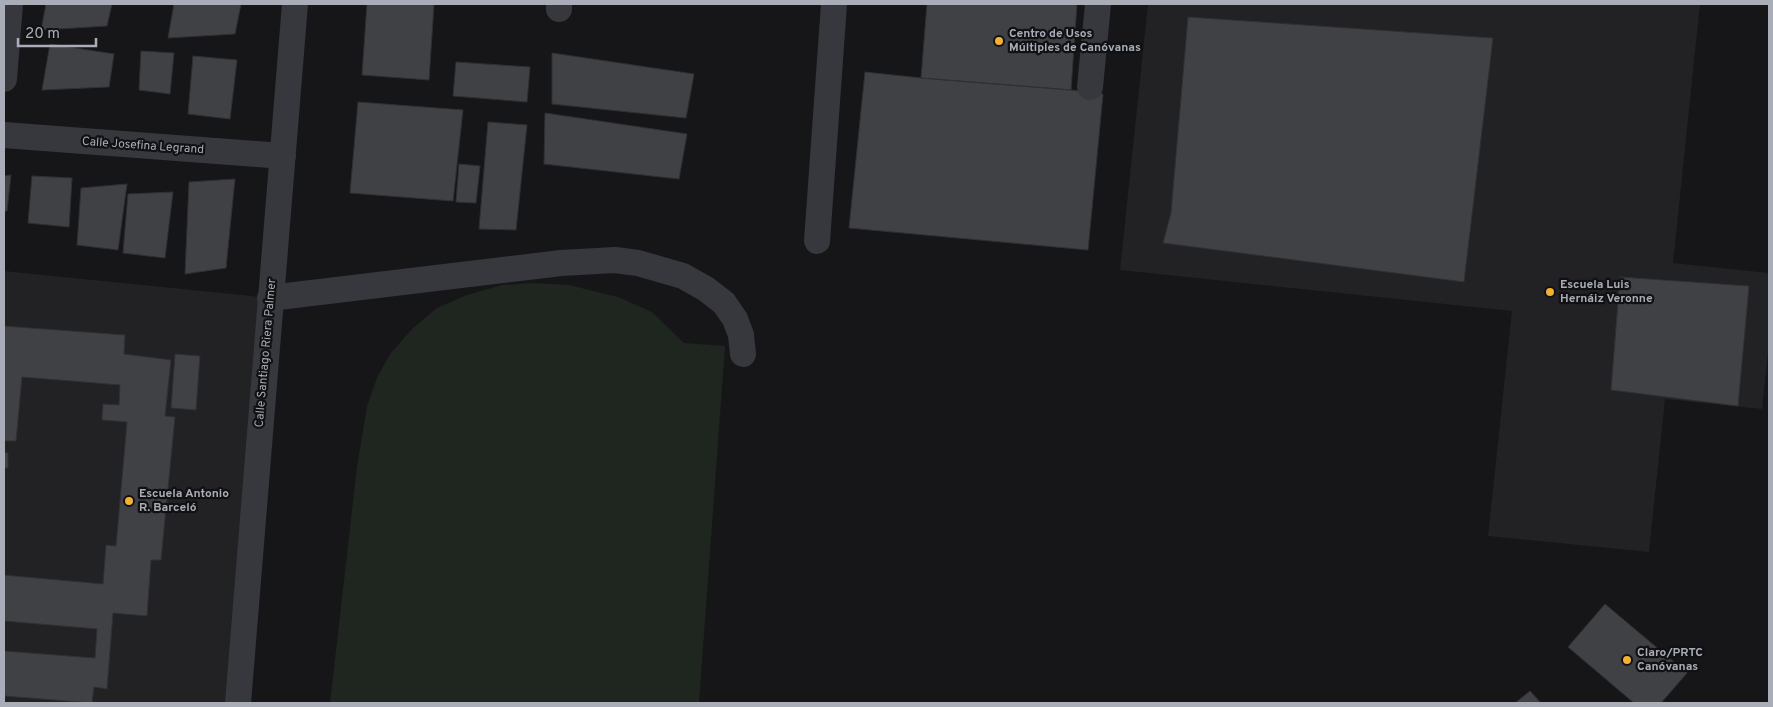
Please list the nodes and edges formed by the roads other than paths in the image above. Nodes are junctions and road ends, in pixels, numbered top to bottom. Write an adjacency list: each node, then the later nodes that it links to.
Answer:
1 (10, 4): 5 (street)
2 (295, 4): 8 (street, Calle Santiago Riera Palmer)
3 (834, 4): 9 (street)
4 (1098, 4): 6 (street)
5 (4, 79)
6 (1090, 87)
7 (4, 135): 8 (street, Calle Josefina Legrand)
8 (283, 156): 10 (street, Calle Santiago Riera Palmer)
9 (817, 241)
10 (270, 298): 11 (street); 12 (street, Calle Santiago Riera Palmer)
11 (742, 354)
12 (238, 703)

